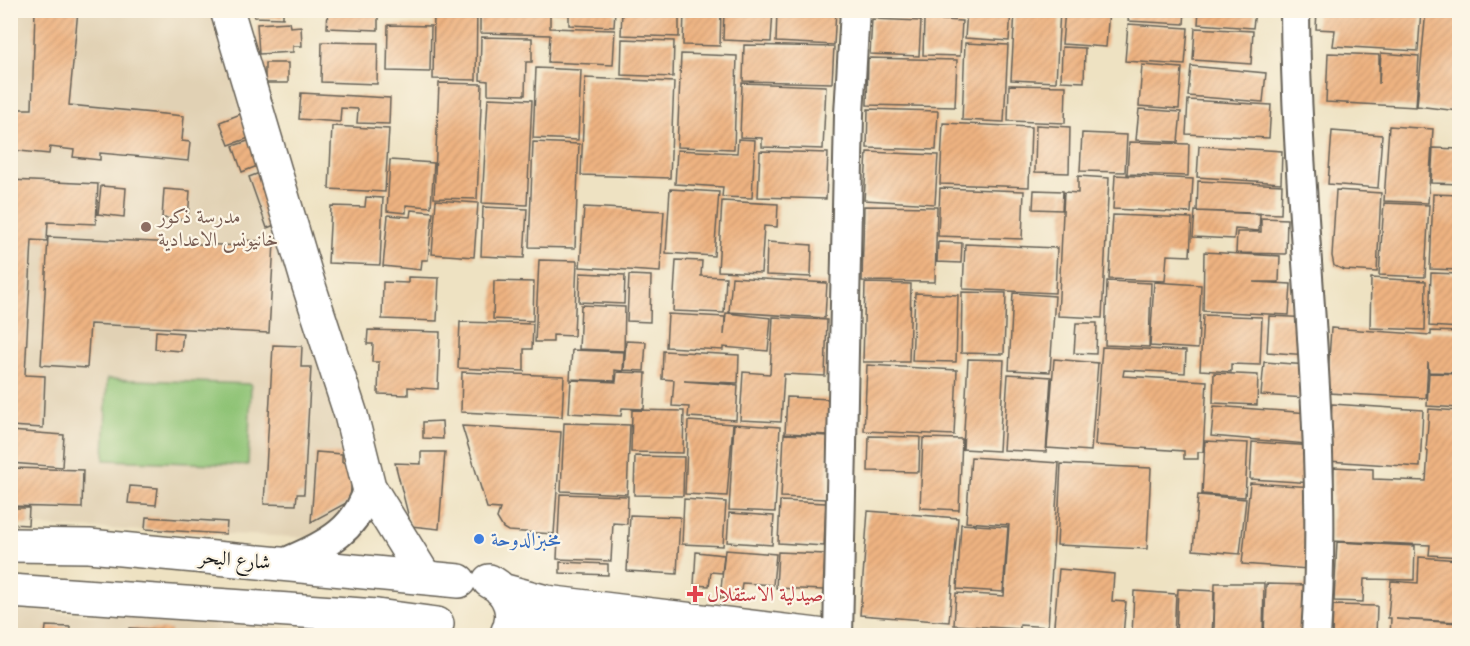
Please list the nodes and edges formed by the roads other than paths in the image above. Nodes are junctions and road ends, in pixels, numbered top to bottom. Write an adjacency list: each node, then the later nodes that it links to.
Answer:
1 (226, 10): 4 (main road)
2 (855, 10): 16 (street)
3 (1295, 10): 17 (street)
4 (369, 487): 6 (street); 7 (main road)
5 (10, 545): 6 (main road, شارع البحر)
6 (282, 564): 7 (main road, شارع البحر)
7 (424, 576): 8 (main road, شارع البحر)
8 (459, 581): 9 (main road, شارع البحر); 11 (main road)
9 (501, 590): 12 (main road); 13 (main road)
10 (10, 591): 11 (main road)
11 (440, 630)
12 (746, 630): 15 (main road)
13 (507, 633): 14 (main road)
14 (624, 636)
15 (825, 636)
16 (838, 636)
17 (1316, 636)

